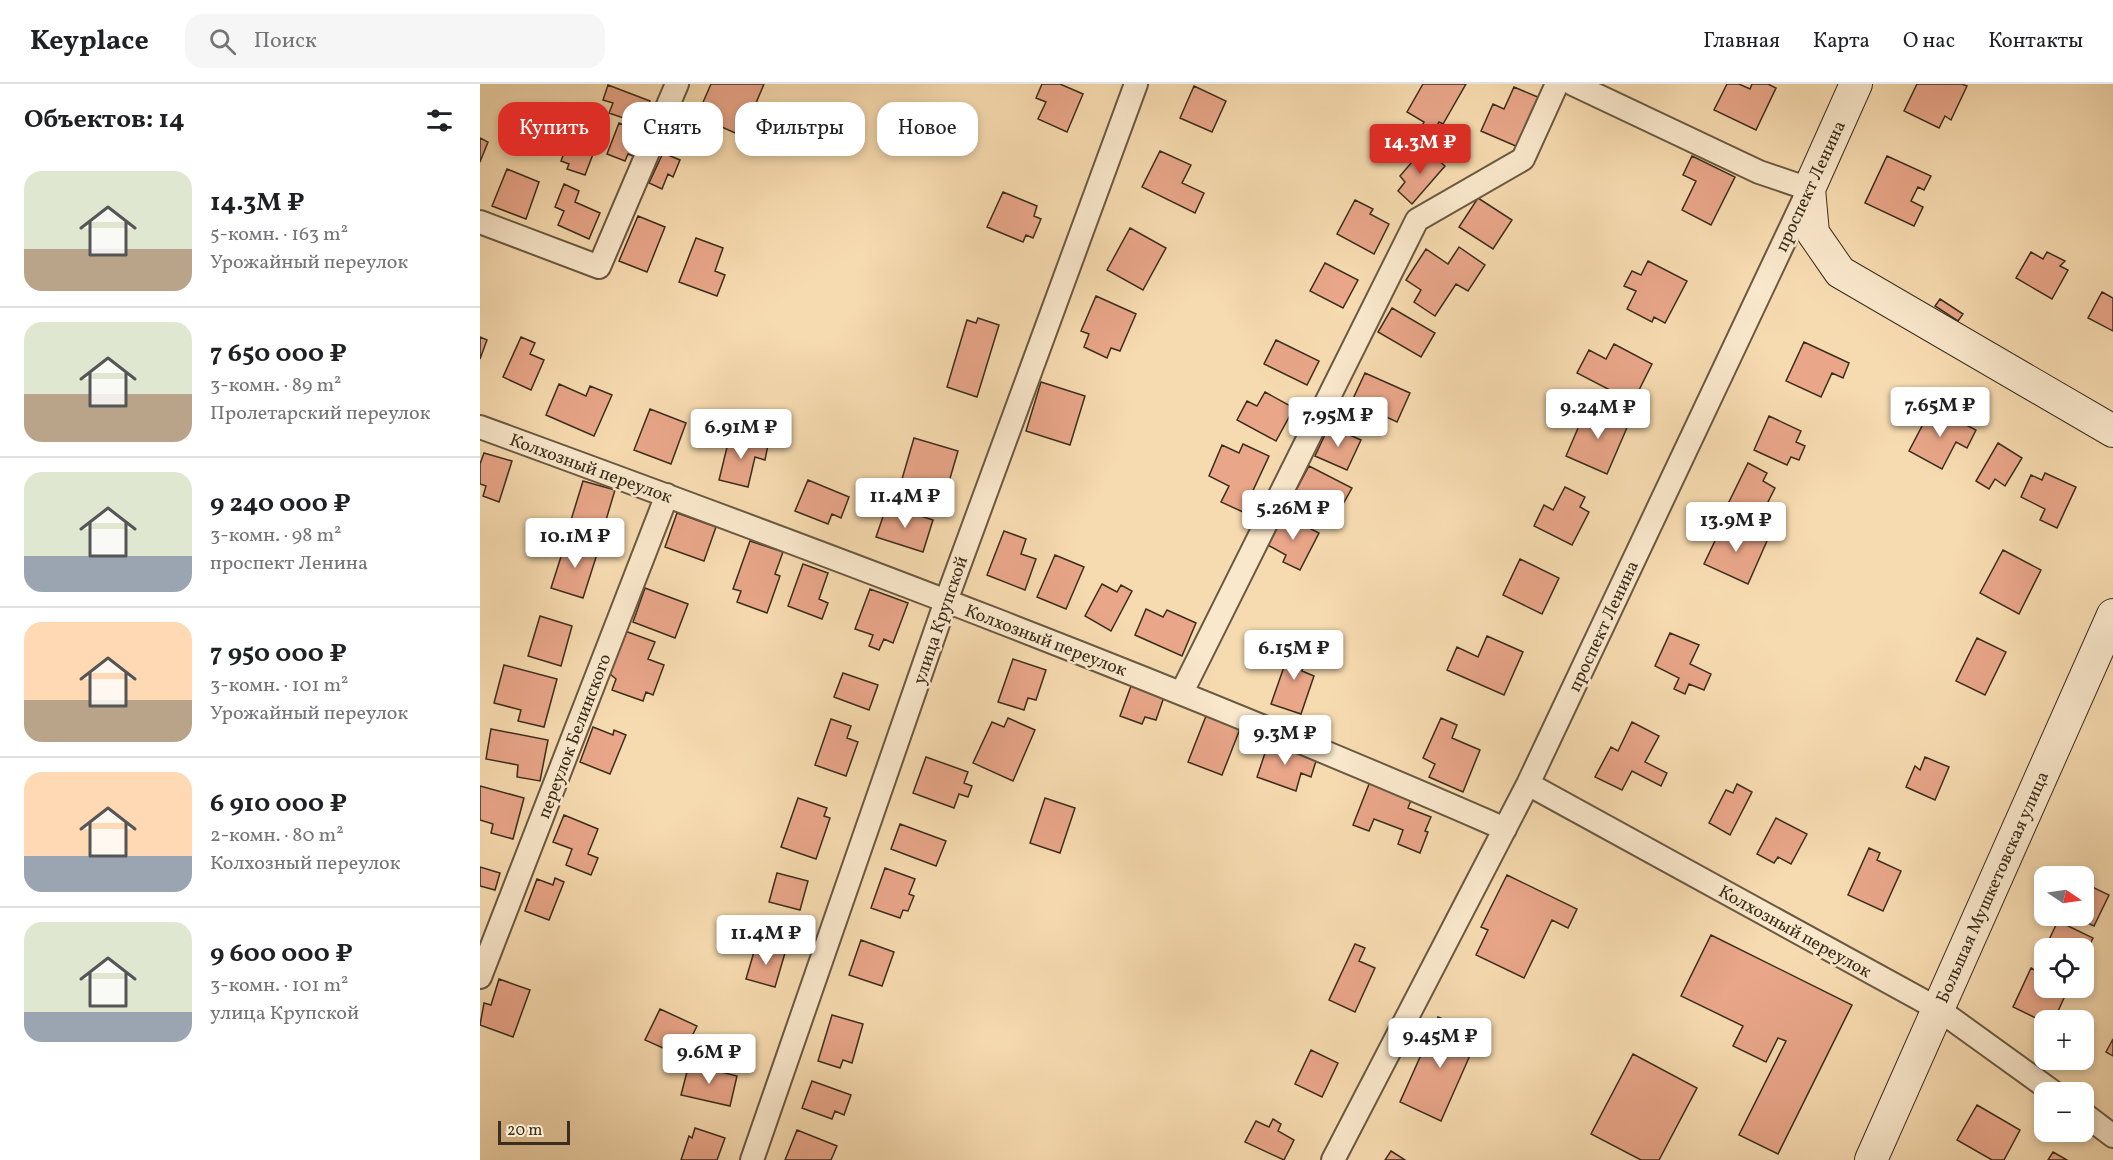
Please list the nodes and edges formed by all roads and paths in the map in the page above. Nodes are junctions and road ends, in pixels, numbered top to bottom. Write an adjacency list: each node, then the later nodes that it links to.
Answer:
1 (676, 84): 7 (street)
2 (1136, 84): 11 (street, улица Крупской)
3 (1557, 84): 13 (street)
4 (1573, 84): 6 (street)
5 (1856, 84): 6 (main road, проспект Ленина)
6 (1809, 189): 9 (main road); 14 (street, проспект Ленина)
7 (480, 222)
8 (480, 427): 10 (street, Колхозный переулок)
9 (2113, 431)
10 (668, 495): 11 (street, Колхозный переулок); 16 (street, переулок Белинского)
11 (946, 601): 13 (street, Колхозный переулок); 21 (street, улица Крупской)
12 (2113, 615): 17 (main road, Большая Мушкетовская улица)
13 (1182, 692): 15 (street, Колхозный переулок)
14 (1528, 784): 15 (street, проспект Ленина); 17 (street, Колхозный переулок)
15 (1505, 829): 22 (street, проспект Ленина)
16 (480, 977)
17 (1938, 1009): 18 (street, Колхозный переулок); 23 (main road, Большая Мушкетовская улица)
18 (2039, 1082)
19 (2094, 1122): 20 (street)
20 (2113, 1136)
21 (752, 1160)
22 (1333, 1160)
23 (1871, 1160)

